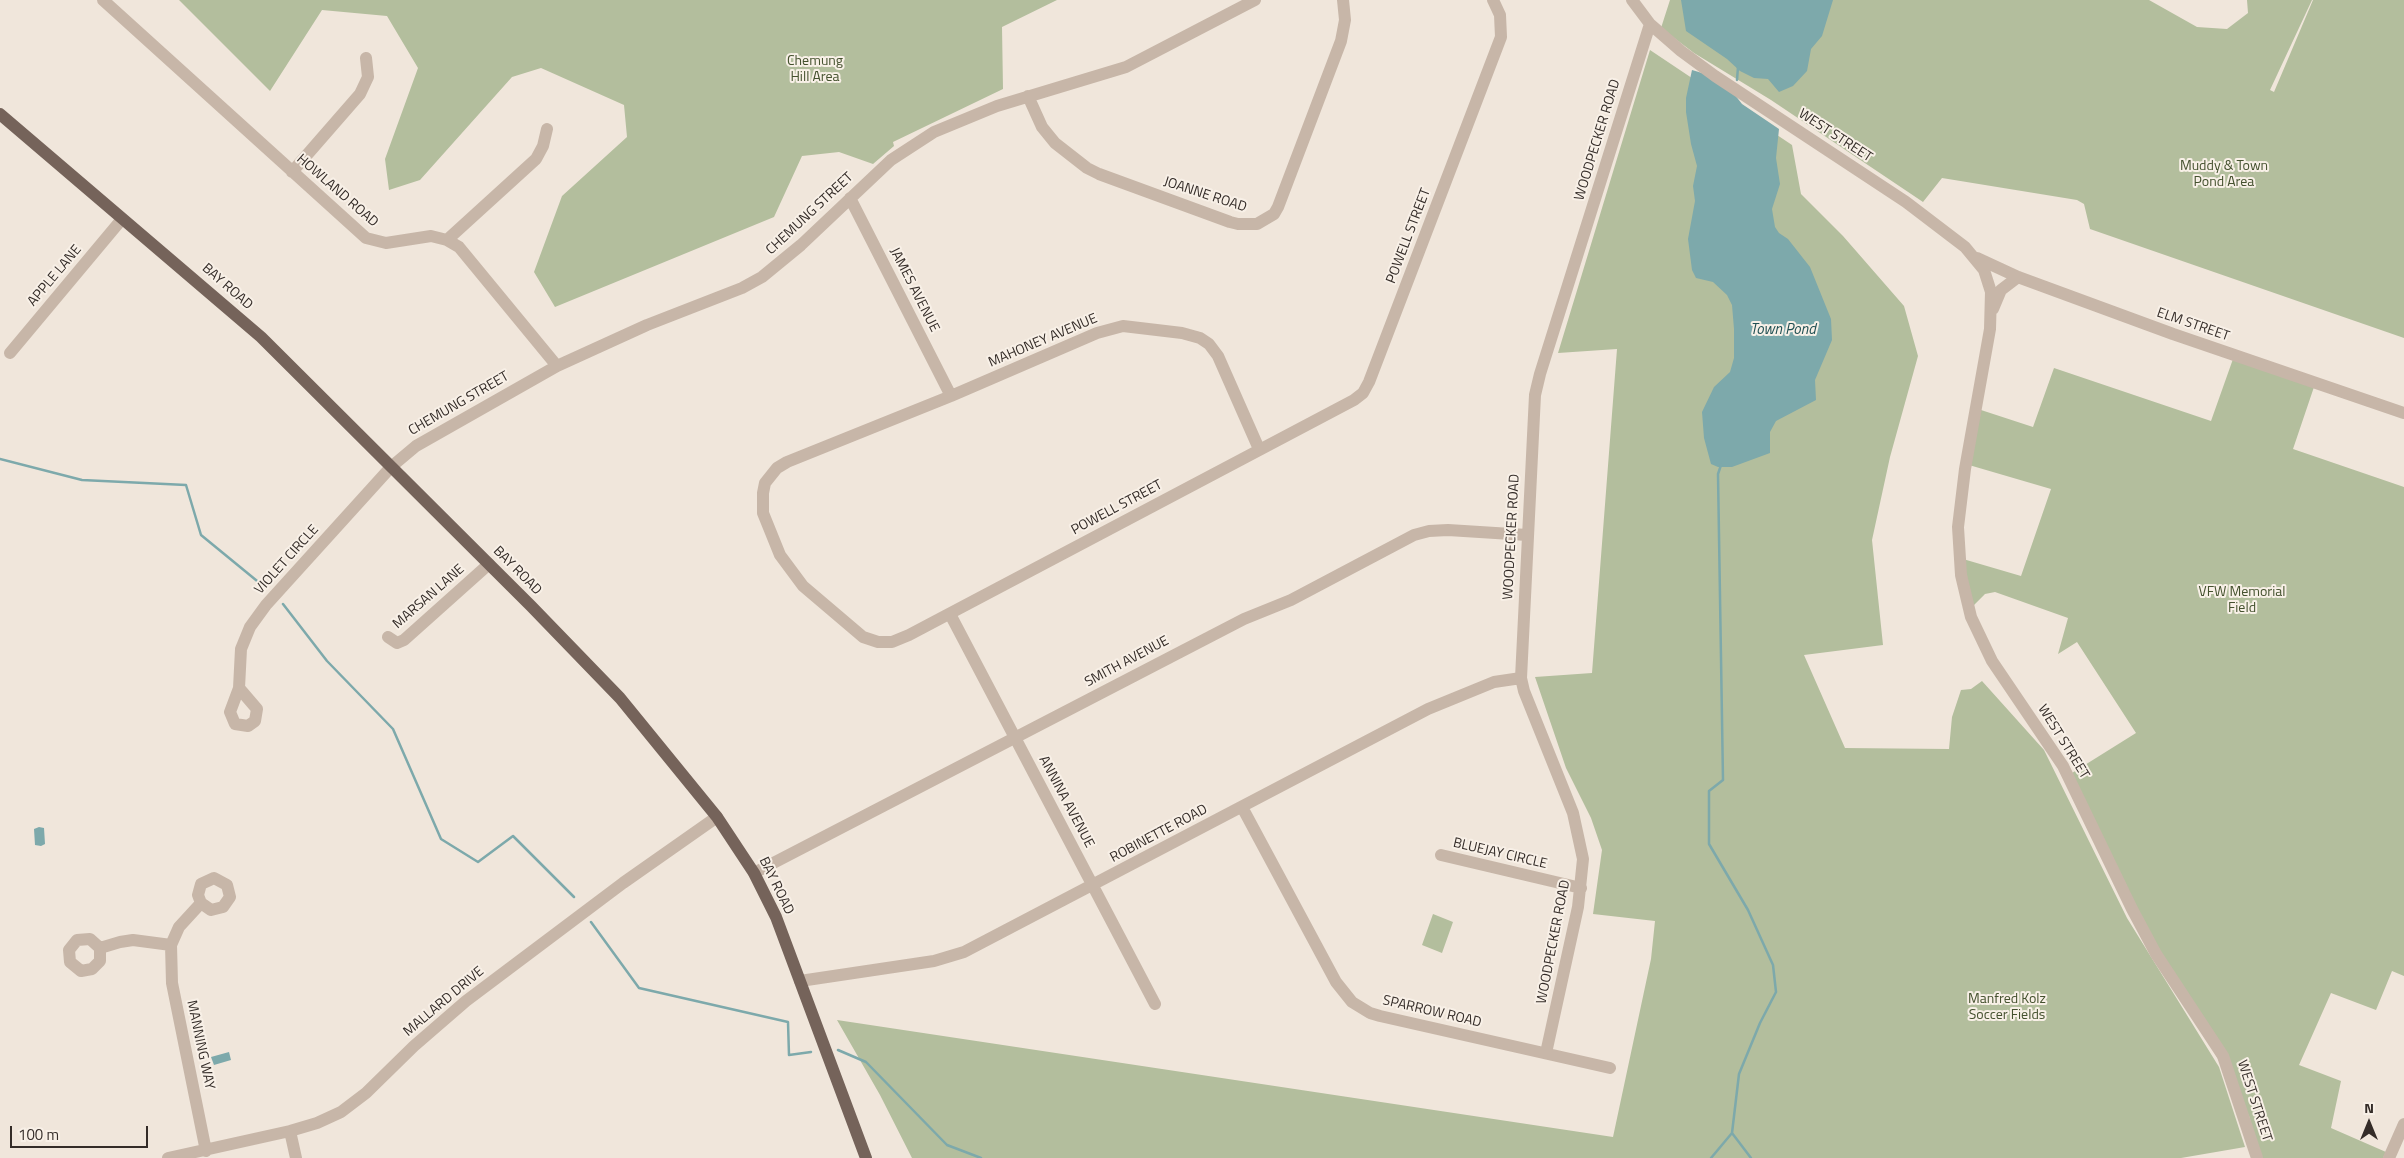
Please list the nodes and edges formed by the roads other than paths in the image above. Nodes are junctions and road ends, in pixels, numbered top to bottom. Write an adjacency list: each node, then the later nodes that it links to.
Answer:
1 (102, 0): 11 (street, HOWLAND ROAD)
2 (1255, 0): 8 (street, CHEMUNG STREET)
3 (1343, 0): 8 (street, JOANNE ROAD)
4 (1493, 0): 22 (street, POWELL STREET)
5 (1632, 0): 6 (street, WEST STREET)
6 (1650, 24): 15 (street, WEST STREET); 24 (street, WOODPECKER ROAD)
7 (366, 58): 11 (street)
8 (1028, 96): 12 (street, CHEMUNG STREET)
9 (0, 114): 13 (main road, BAY ROAD)
10 (546, 128): 14 (street)
11 (292, 172): 14 (street, HOWLAND ROAD)
12 (850, 198): 19 (street, CHEMUNG STREET); 20 (street, JAMES AVENUE)
13 (122, 219): 18 (street, APPLE LANE); 23 (main road, BAY ROAD)
14 (447, 240): 19 (street)
15 (1975, 256): 16 (street, ELM STREET); 17 (street, WEST STREET)
16 (2018, 277): 17 (street, WEST STREET); 21 (street, ELM STREET)
17 (1991, 316): 50 (street, WEST STREET)
18 (10, 353)
19 (556, 366): 23 (street, CHEMUNG STREET)
20 (951, 396): 22 (street, MAHONEY AVENUE); 26 (street, POWELL STREET)
21 (2404, 412)
22 (1259, 449): 26 (street, POWELL STREET)
23 (392, 467): 25 (main road, BAY ROAD); 29 (street, VIOLET CIRCLE)
24 (1527, 535): 28 (street, WOODPECKER ROAD); 30 (street, SMITH AVENUE)
25 (489, 564): 27 (street, MARSAN LANE); 32 (main road, BAY ROAD)
26 (950, 614): 30 (street, ANNINA AVENUE)
27 (388, 637)
28 (1521, 678): 31 (street, ROBINETTE ROAD); 36 (street, WOODPECKER ROAD)
29 (239, 688)
30 (1015, 738): 34 (street, SMITH AVENUE); 35 (street, ANNINA AVENUE)
31 (1242, 807): 35 (street, ROBINETTE ROAD); 42 (street, SPARROW ROAD)
32 (718, 817): 34 (main road, BAY ROAD); 45 (street, MALLARD DRIVE)
33 (1442, 855): 36 (street, BLUEJAY CIRCLE)
34 (754, 873): 40 (main road, BAY ROAD)
35 (1093, 886): 40 (street, ROBINETTE ROAD); 41 (street, ANNINA AVENUE)
36 (1581, 888): 42 (street, WOODPECKER ROAD)
37 (201, 903): 38 (street, MANNING WAY)
38 (171, 945): 39 (street); 46 (street, MANNING WAY)
39 (100, 948)
40 (800, 982): 49 (main road, BAY ROAD)
41 (1155, 1004)
42 (1546, 1053): 43 (street, SPARROW ROAD)
43 (1610, 1068)
44 (2404, 1124): 51 (street)
45 (290, 1131): 46 (street, MALLARD DRIVE); 48 (street)
46 (206, 1151): 47 (street, MALLARD DRIVE)
47 (168, 1158)
48 (296, 1158)
49 (866, 1158)
50 (2256, 1158)
51 (2389, 1158)

